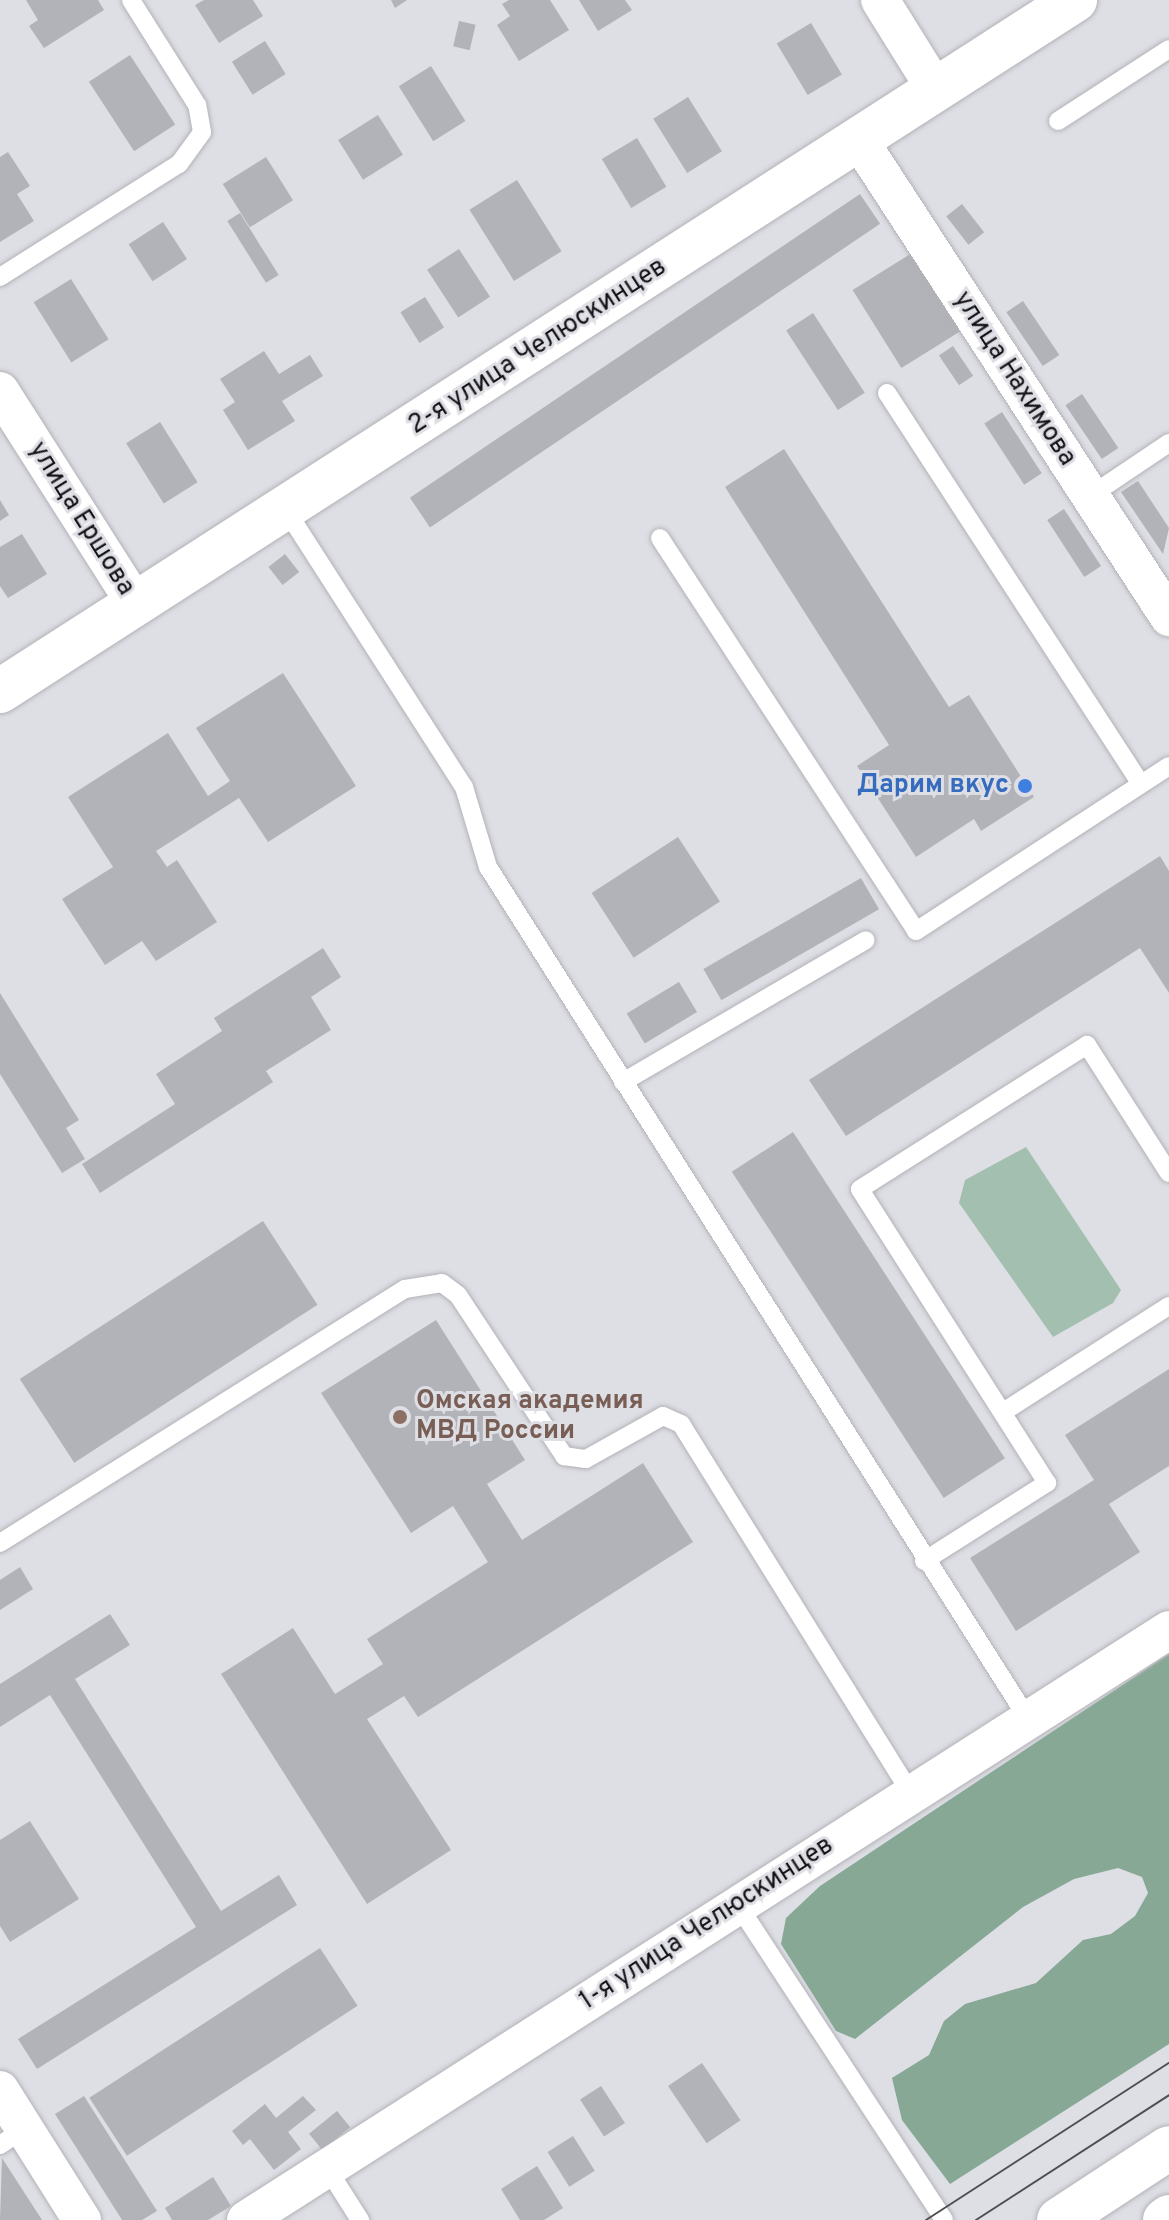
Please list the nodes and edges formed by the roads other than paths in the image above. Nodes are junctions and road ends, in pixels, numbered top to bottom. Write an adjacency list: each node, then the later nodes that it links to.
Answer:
1 (131, 0): 8 (lane)
2 (880, 0): 5 (street)
3 (1075, 0): 5 (street, 2-я улица Челюскинцев)
4 (1169, 49): 6 (lane)
5 (936, 90): 7 (street, 2-я улица Челюскинцев)
6 (1058, 121)
7 (859, 140): 12 (street, улица Нахимова); 13 (street, 2-я улица Челюскинцев)
8 (0, 277)
9 (0, 391): 15 (street, улица Ершова)
10 (887, 393): 19 (lane)
11 (1169, 443): 12 (lane)
12 (1090, 496): 16 (street, улица Нахимова)
13 (286, 510): 15 (street, 2-я улица Челюскинцев); 21 (lane)
14 (660, 538): 19 (lane)
15 (137, 606): 17 (street, 2-я улица Челюскинцев)
16 (1169, 617)
17 (0, 691)
18 (1169, 766): 19 (lane)
19 (1141, 784)
20 (866, 940): 21 (lane)
21 (623, 1082): 27 (lane)
22 (1163, 1148): 23 (lane); 25 (lane)
23 (1169, 1173)
24 (1169, 1306): 25 (lane)
25 (1003, 1412): 27 (lane)
26 (0, 1543): 30 (lane)
27 (924, 1561): 29 (lane)
28 (1169, 1630): 29 (street, 1-я улица Челюскинцев)
29 (1028, 1719): 30 (street, 1-я улица Челюскинцев)
30 (911, 1793): 31 (street, 1-я улица Челюскинцев)
31 (738, 1905): 35 (street, 1-я улица Челюскинцев); 39 (lane)
32 (0, 2090): 33 (street)
33 (12, 2137): 36 (street)
34 (1169, 2148): 40 (street)
35 (327, 2168): 37 (street, 1-я улица Челюскинцев); 38 (lane)
36 (82, 2220)
37 (246, 2220)
38 (360, 2220)
39 (944, 2220)
40 (1059, 2220)

